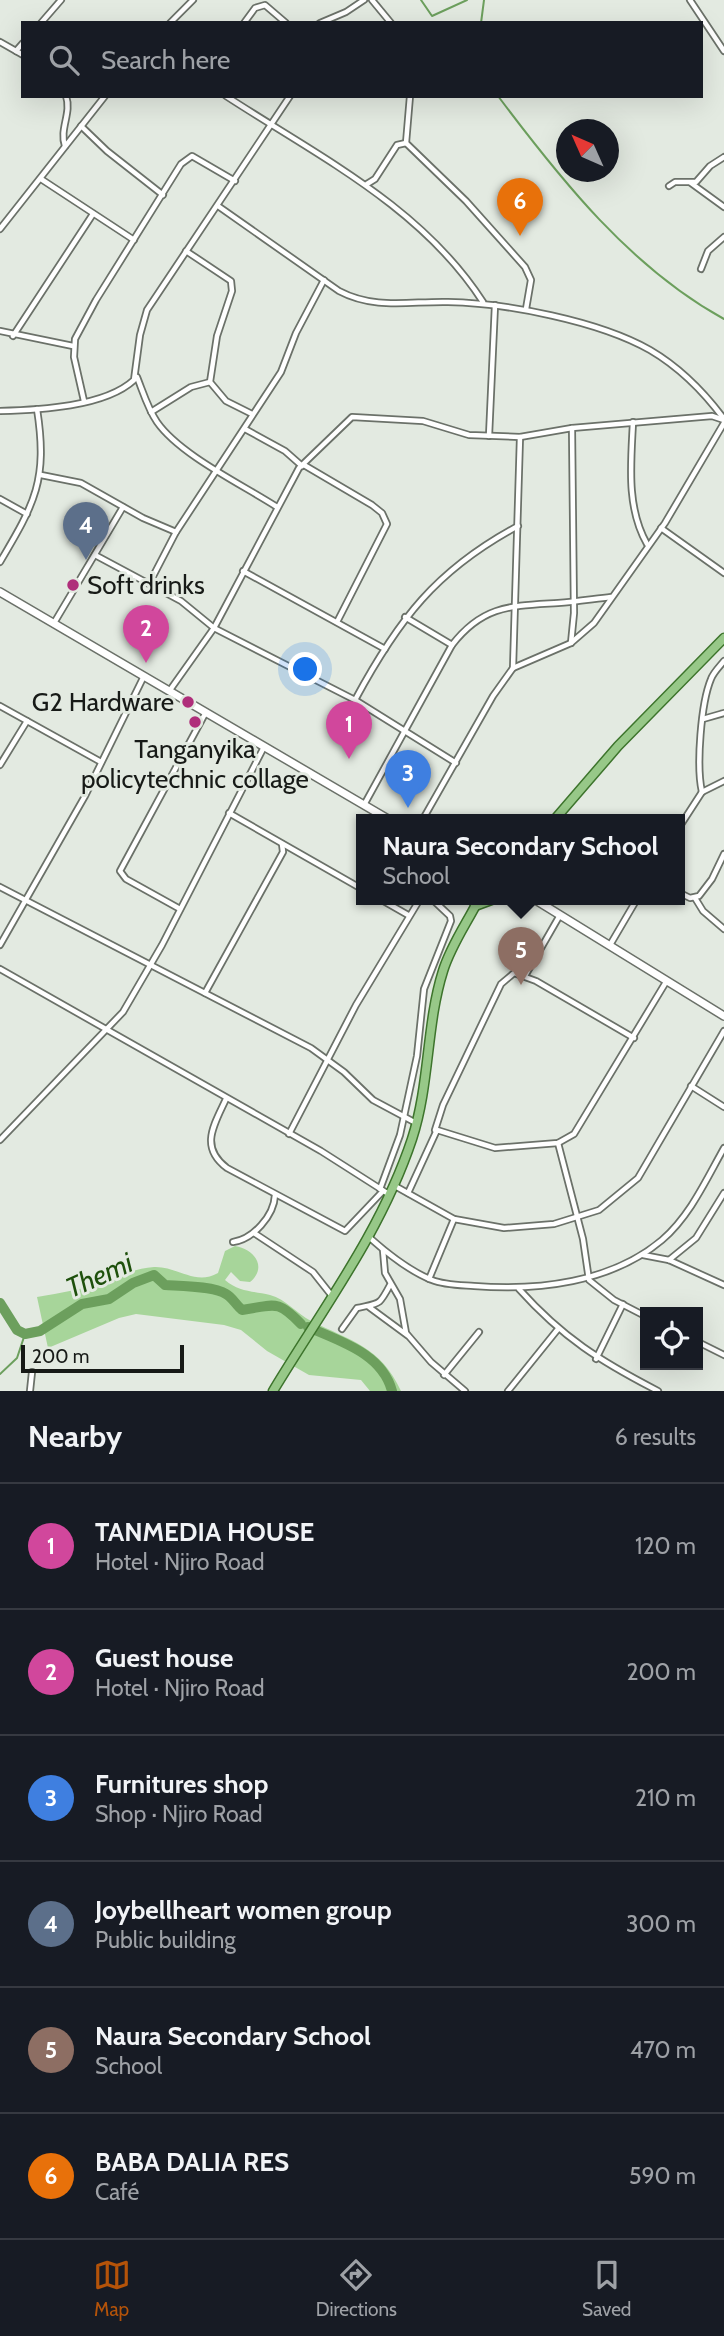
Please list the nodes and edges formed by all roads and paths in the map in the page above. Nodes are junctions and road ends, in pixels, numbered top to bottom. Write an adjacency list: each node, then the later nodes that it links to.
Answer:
1 (61, 0): 6 (street)
2 (193, 0): 7 (street)
3 (363, 0): 10 (street)
4 (372, 0): 11 (street)
5 (690, 0): 15 (street)
6 (43, 21)
7 (172, 21)
8 (245, 21): 9 (street)
9 (284, 21)
10 (325, 21)
11 (389, 21)
12 (0, 42): 14 (street)
13 (21, 45): 14 (street)
14 (16, 51): 16 (street)
15 (724, 51)
16 (21, 54)
17 (66, 98): 25 (street)
18 (103, 98): 23 (street)
19 (229, 98): 22 (street)
20 (289, 98): 22 (street)
21 (410, 98): 24 (street)
22 (271, 125): 28 (street); 30 (street)
23 (81, 126): 25 (street); 32 (street)
24 (406, 143): 30 (street); 44 (street)
25 (65, 146): 27 (street)
26 (724, 157): 29 (street)
27 (41, 179): 35 (street); 36 (street)
28 (235, 181): 32 (street); 33 (street)
29 (691, 183): 31 (street); 34 (street)
30 (367, 184): 42 (street)
31 (669, 186)
32 (163, 195): 38 (street)
33 (218, 206): 39 (street); 41 (street)
34 (724, 207)
35 (93, 214): 38 (street); 46 (street)
36 (0, 229)
37 (724, 237): 40 (street)
38 (134, 240): 47 (street)
39 (186, 251): 48 (street); 49 (street)
40 (701, 269)
41 (324, 280): 42 (street); 54 (street)
42 (484, 303): 43 (street)
43 (495, 305): 44 (street); 59 (street)
44 (526, 309): 55 (street)
45 (0, 331): 46 (street)
46 (13, 336): 47 (street)
47 (73, 346): 50 (street)
48 (137, 377): 50 (street); 53 (street)
49 (210, 382): 53 (street); 54 (street)
50 (83, 401): 51 (street)
51 (37, 409): 52 (street); 63 (street)
52 (0, 411)
53 (151, 412): 62 (street)
54 (252, 414): 58 (street)
55 (724, 421): 56 (street); 69 (street)
56 (633, 422): 57 (street); 71 (street)
57 (572, 428): 60 (street); 79 (street)
58 (245, 429): 61 (street); 62 (street)
59 (489, 436): 60 (street); 61 (street)
60 (520, 437): 68 (street)
61 (303, 465): 66 (street); 82 (street)
62 (217, 471): 66 (street); 70 (street)
63 (41, 475): 65 (street); 67 (street)
64 (0, 499): 67 (street)
65 (123, 507): 70 (street); 72 (street)
66 (277, 507): 74 (street)
67 (27, 514): 73 (street)
68 (518, 526): 80 (street); 81 (street)
69 (661, 528): 71 (street); 75 (street)
70 (176, 532): 76 (street)
71 (647, 544): 78 (street)
72 (95, 555): 76 (street); 83 (street)
73 (0, 562)
74 (243, 571): 82 (street); 84 (street)
75 (724, 573)
76 (149, 584): 84 (street)
77 (0, 592): 83 (street)
78 (611, 597): 79 (street); 86 (street)
79 (572, 601): 80 (street); 86 (street)
80 (516, 605): 87 (street); 90 (street)
81 (405, 617): 87 (street); 88 (street)
82 (337, 622): 88 (street)
83 (53, 624): 91 (street)
84 (214, 628): 92 (street); 93 (street)
85 (724, 638): 110 (main road)
86 (571, 643): 90 (street)
87 (453, 645): 99 (street)
88 (385, 649): 93 (street)
89 (724, 661): 97 (street)
90 (513, 668): 102 (street)
91 (144, 676): 92 (street); 101 (street)
92 (170, 690): 95 (street)
93 (355, 700): 99 (street)
94 (0, 706): 98 (street)
95 (206, 711): 100 (street); 125 (street)
96 (724, 713): 97 (street)
97 (703, 719): 105 (street)
98 (27, 721): 101 (street); 103 (street)
99 (406, 731): 102 (street); 106 (street)
100 (264, 747): 106 (street); 107 (street)
101 (100, 762): 118 (street)
102 (456, 763): 109 (street)
103 (0, 765)
104 (724, 781): 105 (street)
105 (702, 792): 111 (street)
106 (364, 805): 108 (street)
107 (229, 813): 112 (street); 125 (street)
108 (379, 814)
109 (426, 814)
110 (559, 814)
111 (685, 818)
112 (282, 844): 114 (street); 135 (street)
113 (724, 854): 117 (street)
114 (356, 886)
115 (0, 887): 118 (street)
116 (685, 895): 117 (street)
117 (695, 898): 128 (street)
118 (25, 900): 129 (street); 131 (street)
119 (390, 905): 126 (street)
120 (416, 905): 126 (street)
121 (438, 905): 144 (street)
122 (476, 905): 145 (main road)
123 (544, 905): 127 (street)
124 (634, 905): 130 (street)
125 (180, 909): 131 (street)
126 (408, 915): 140 (street)
127 (561, 915): 130 (street); 133 (street)
128 (724, 929)
129 (0, 944)
130 (610, 946): 134 (street)
131 (148, 965): 135 (street); 137 (street)
132 (0, 970): 137 (street)
133 (525, 976): 139 (street); 146 (street)
134 (666, 982): 136 (street); 139 (street)
135 (205, 993): 140 (street)
136 (723, 1013)
137 (104, 1028): 142 (street); 148 (street)
138 (724, 1031): 141 (street)
139 (634, 1038): 149 (street)
140 (327, 1058): 144 (street); 147 (street)
141 (691, 1086): 143 (street); 157 (street)
142 (226, 1099): 147 (street); 155 (street)
143 (724, 1107)
144 (402, 1116): 145 (street); 152 (street)
145 (417, 1123): 151 (main road)
146 (435, 1131): 149 (street); 153 (street)
147 (289, 1134): 152 (street)
148 (0, 1140)
149 (558, 1143): 157 (street)
150 (724, 1148): 162 (street)
151 (395, 1186): 152 (main road); 153 (street)
152 (385, 1192): 155 (street); 159 (main road)
153 (408, 1193): 156 (street)
154 (724, 1193): 163 (street)
155 (275, 1195): 158 (street)
156 (454, 1219): 157 (street); 165 (street)
157 (576, 1219): 164 (street)
158 (254, 1233): 160 (street); 169 (street)
159 (370, 1238): 161 (street); 169 (main road)
160 (233, 1242)
161 (383, 1249): 165 (street); 166 (street)
162 (643, 1255): 163 (street); 164 (street)
163 (669, 1260): 167 (street)
164 (590, 1277): 168 (street); 170 (street)
165 (429, 1279): 168 (street)
166 (390, 1284): 171 (street); 176 (street)
167 (724, 1284)
168 (519, 1288): 174 (street)
169 (333, 1297): 183 (main road)
170 (623, 1304): 172 (street); 179 (street)
171 (368, 1307): 173 (street); 176 (street)
172 (640, 1313)
173 (342, 1329)
174 (558, 1329): 179 (street); 185 (street)
175 (479, 1332): 181 (street)
176 (410, 1337): 181 (street)
177 (703, 1344): 178 (street)
178 (724, 1355)
179 (596, 1359): 186 (street)
180 (32, 1372): 182 (street)
181 (444, 1376): 184 (street)
182 (30, 1391)
183 (273, 1391)
184 (465, 1391)
185 (508, 1391)
186 (658, 1391)

